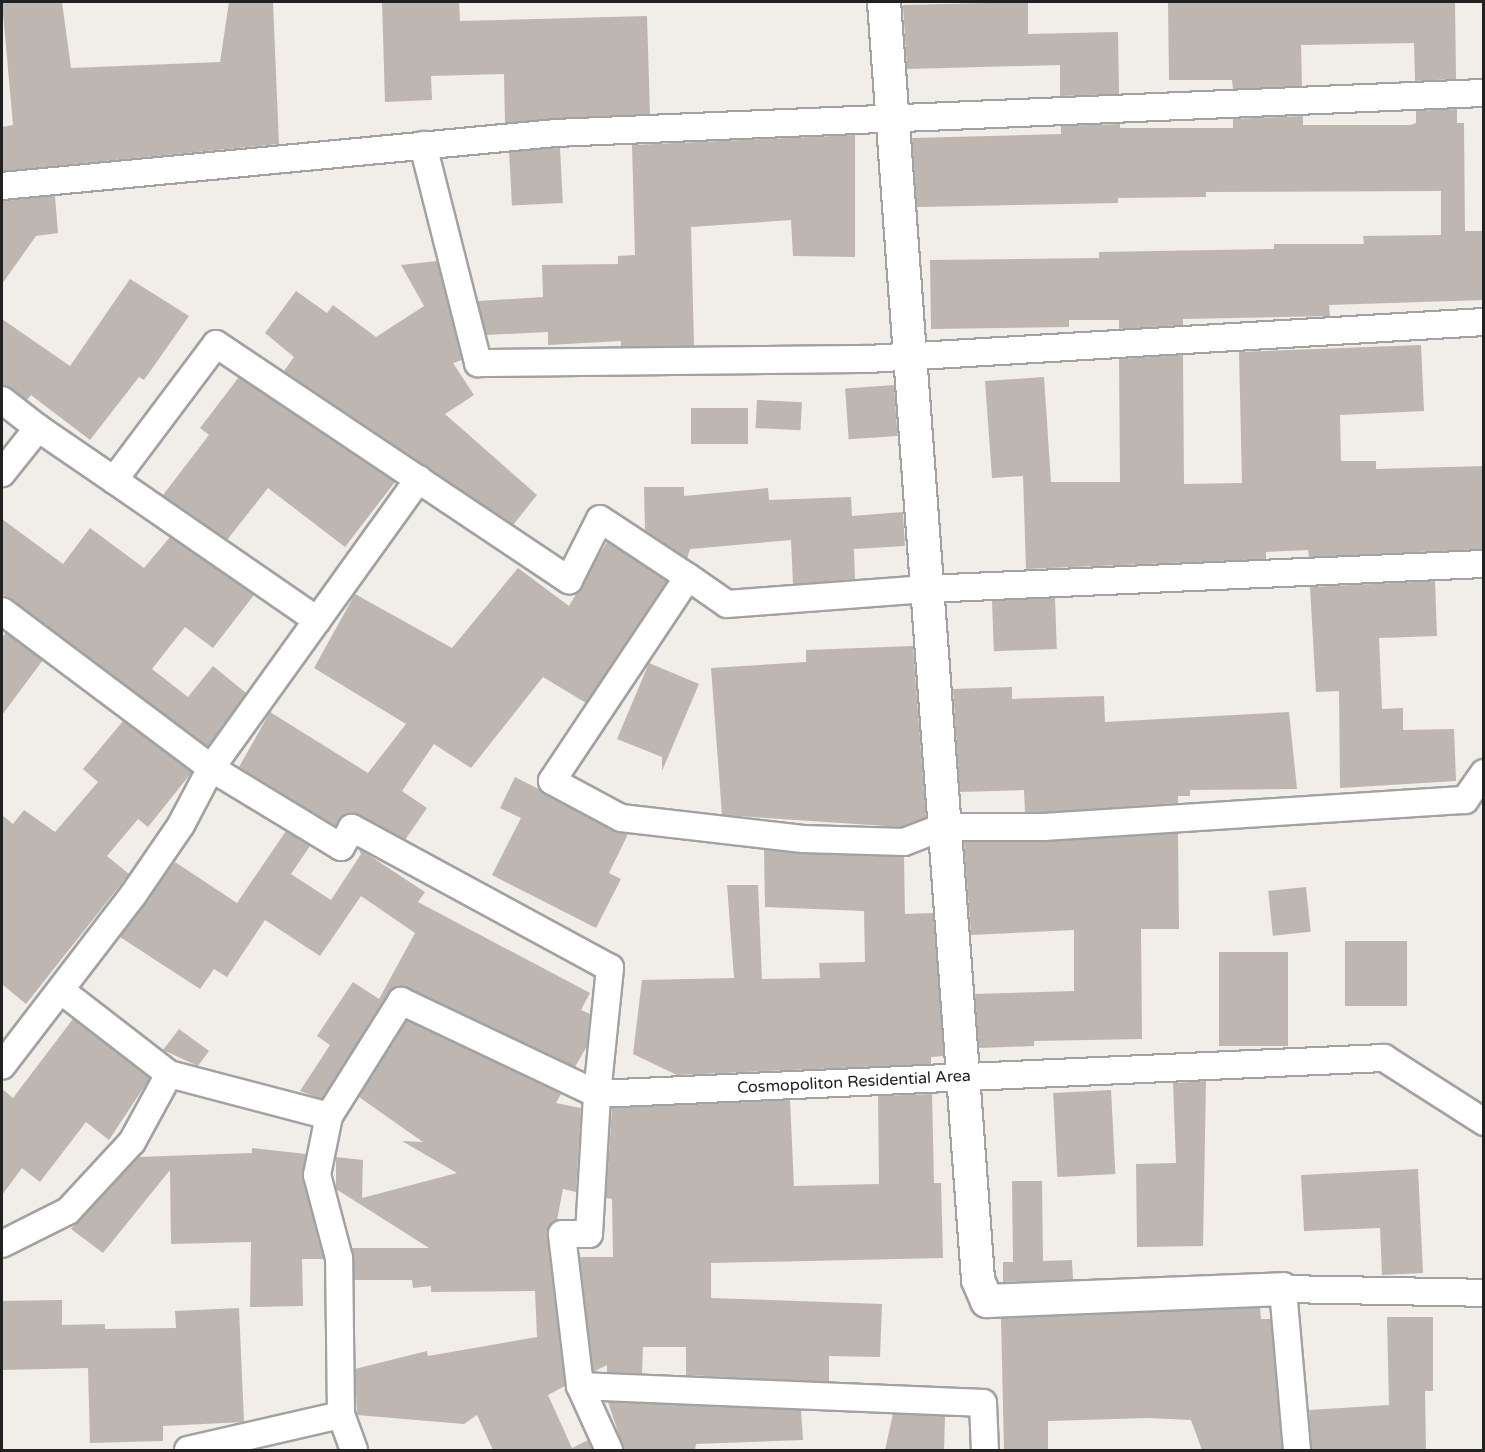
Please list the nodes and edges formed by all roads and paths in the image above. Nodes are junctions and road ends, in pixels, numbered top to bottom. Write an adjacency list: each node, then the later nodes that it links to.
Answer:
1 (884, 2): 3 (street)
2 (1484, 93): 3 (street)
3 (892, 118): 4 (street); 7 (street)
4 (423, 145): 5 (street); 7 (street)
5 (2, 186)
6 (1484, 322): 7 (street)
7 (908, 357): 15 (street)
8 (2, 400): 9 (street)
9 (38, 428): 10 (street); 12 (street)
10 (2, 473)
11 (419, 479): 12 (street); 14 (street); 17 (street)
12 (114, 480): 17 (street)
13 (1484, 564): 15 (street)
14 (688, 577): 15 (street); 20 (street)
15 (926, 589): 20 (street)
16 (2, 611): 18 (street)
17 (317, 620): 18 (street)
18 (211, 768): 21 (street); 25 (street)
19 (1484, 773): 20 (street)
20 (943, 827): 24 (street)
21 (63, 992): 22 (street); 23 (street)
22 (2, 1065)
23 (169, 1074): 26 (street); 28 (street)
24 (965, 1077): 25 (street, Cosmopoliton Residential Area); 27 (street, Cosmopoliton Residential Area); 29 (street)
25 (597, 1094): 26 (street); 31 (street)
26 (329, 1116): 32 (street)
27 (1484, 1122)
28 (2, 1245)
29 (1283, 1289): 30 (street); 37 (street)
30 (1484, 1293)
31 (580, 1386): 35 (street); 36 (street)
32 (341, 1415): 33 (street); 34 (street)
33 (188, 1450)
34 (354, 1450)
35 (609, 1450)
36 (985, 1450)
37 (1297, 1450)

